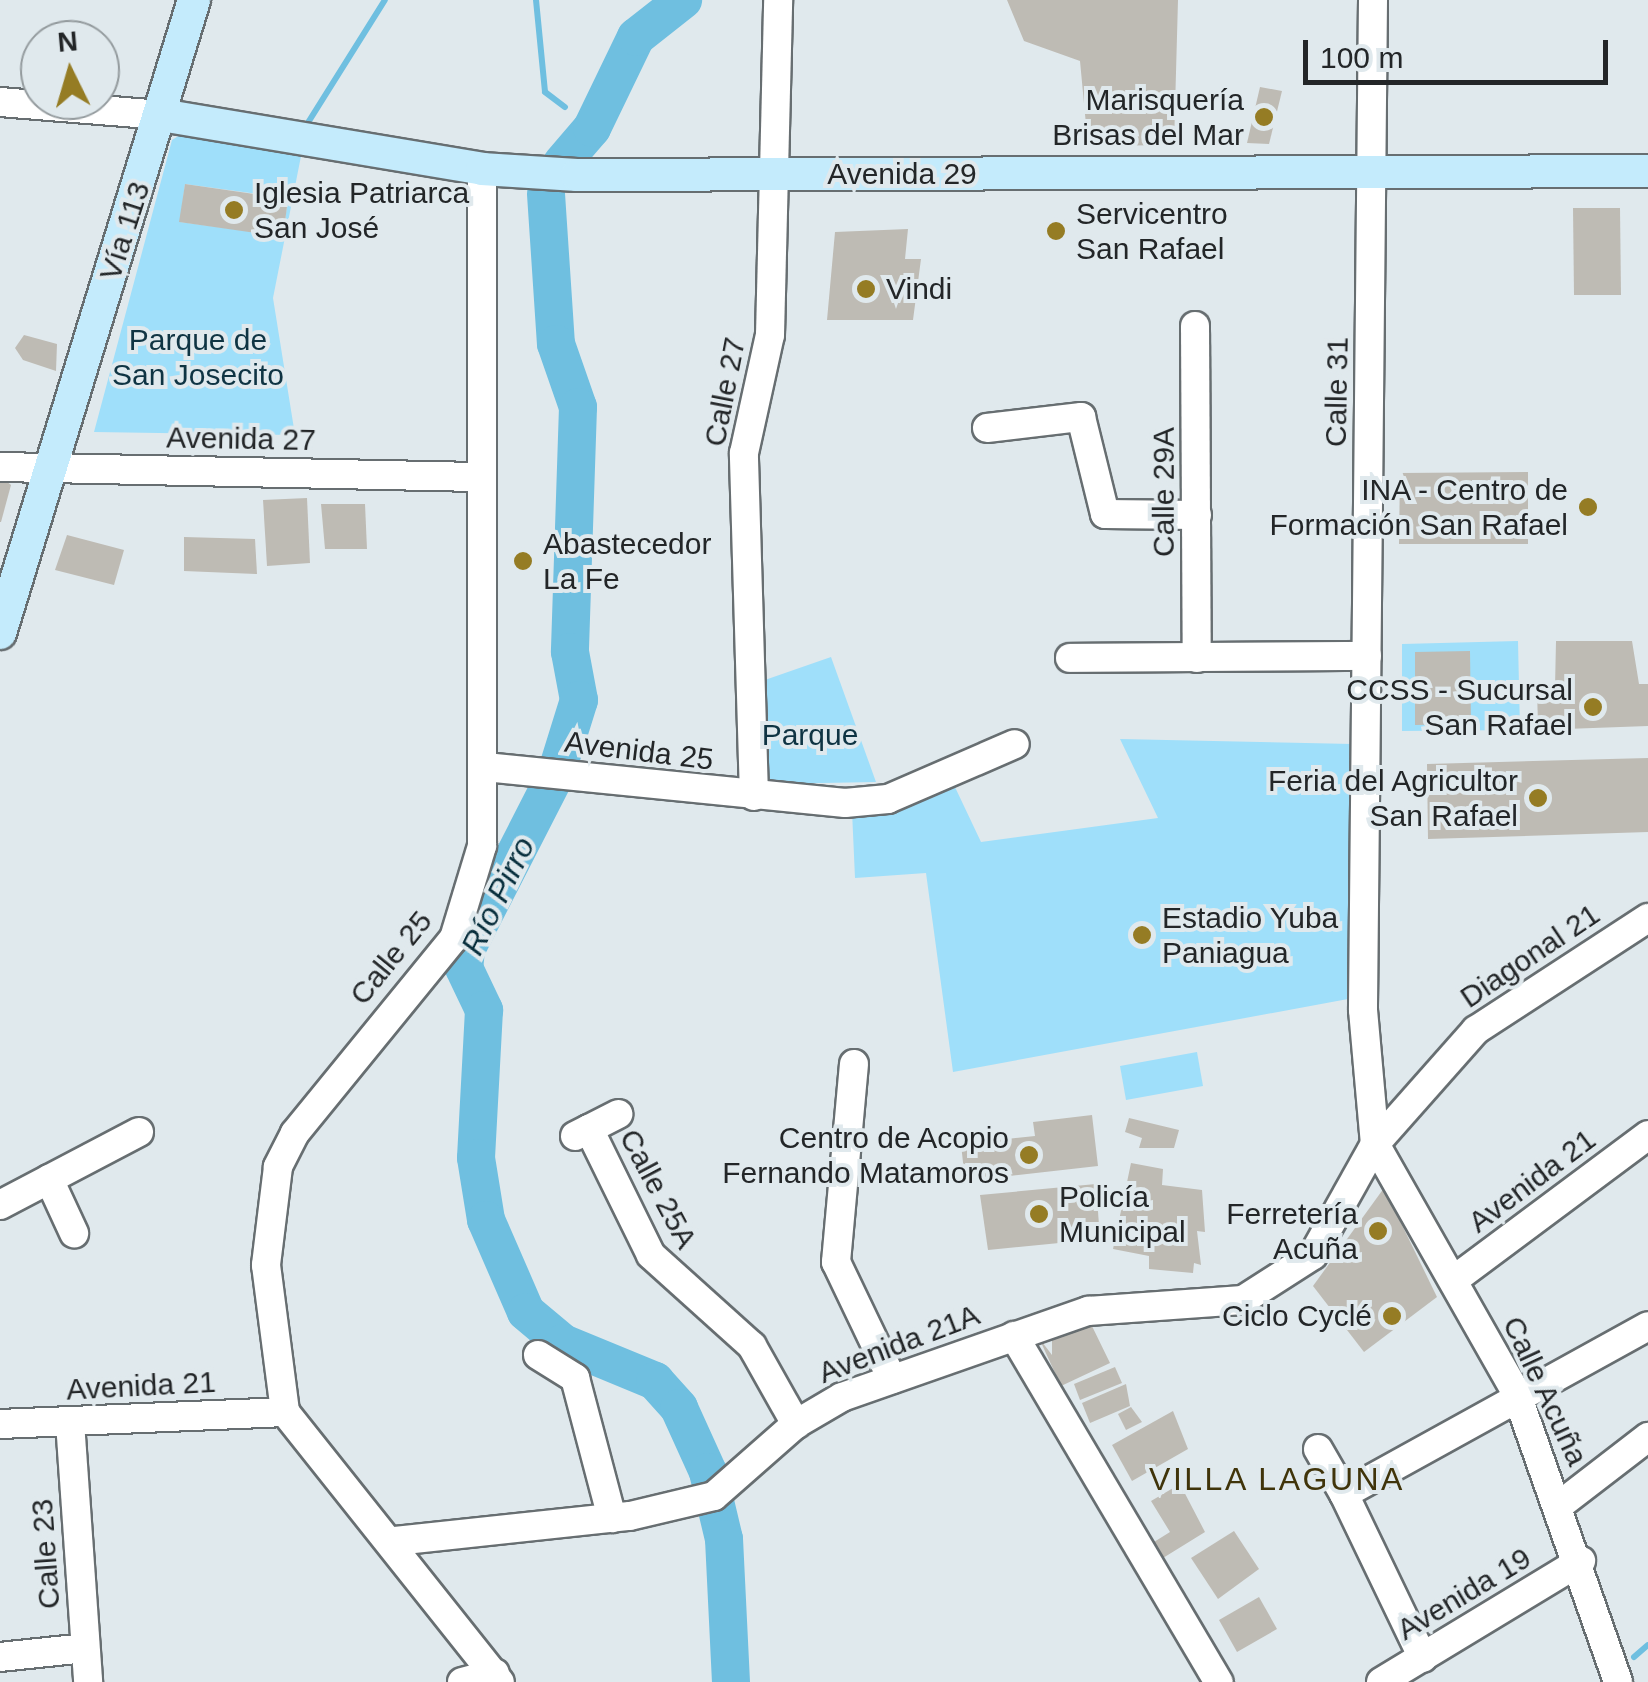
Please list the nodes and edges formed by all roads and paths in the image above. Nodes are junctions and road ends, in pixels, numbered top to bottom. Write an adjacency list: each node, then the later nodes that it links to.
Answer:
1 (194, 0): 5 (main road, Vía 113)
2 (778, 0): 9 (street, Calle 27)
3 (1372, 0): 7 (street, Calle 31)
4 (0, 102): 5 (street)
5 (161, 115): 6 (main road, Avenida 29); 13 (main road, Vía 113)
6 (482, 169): 9 (main road, Avenida 29); 14 (street, Calle 25)
7 (1372, 170): 8 (main road, Avenida 29); 9 (main road, Avenida 29); 17 (street, Calle 31)
8 (1648, 171)
9 (776, 175): 22 (street, Calle 27)
10 (1195, 326): 15 (street, Calle 29A)
11 (987, 428): 15 (street)
12 (0, 467): 13 (street, Avenida 27)
13 (50, 467): 14 (street, Avenida 27); 16 (main road, Vía 113)
14 (480, 477): 21 (street, Calle 25)
15 (1197, 515): 19 (street, Calle 29A)
16 (0, 634)
17 (1366, 656): 19 (street); 28 (street, Calle 31)
18 (1070, 658): 19 (street)
19 (1197, 658)
20 (1015, 744): 22 (street, Avenida 25)
21 (485, 767): 22 (street, Avenida 25); 38 (street, Calle 25)
22 (754, 796)
23 (1648, 918): 28 (street, Diagonal 21)
24 (854, 1064): 36 (street)
25 (618, 1114): 41 (street, Calle 25A)
26 (139, 1132): 29 (street)
27 (1648, 1135): 32 (street, Avenida 21)
28 (1375, 1144): 32 (street, Calle Acuña); 34 (street, Avenida 21A)
29 (50, 1179): 30 (street); 31 (street)
30 (0, 1205)
31 (74, 1234)
32 (1454, 1278): 37 (street, Calle Acuña)
33 (1648, 1326): 37 (street)
34 (1014, 1336): 36 (street, Avenida 21A); 55 (street)
35 (538, 1355): 46 (street)
36 (892, 1380): 41 (street, Avenida 21A)
37 (1516, 1392): 44 (street); 45 (street, Calle Acuña)
38 (285, 1412): 39 (street, Avenida 21); 47 (street)
39 (70, 1422): 40 (street, Avenida 21); 49 (street, Calle 23)
40 (0, 1424)
41 (796, 1424): 46 (street, Avenida 21A)
42 (1648, 1437): 45 (street)
43 (1318, 1449): 44 (street)
44 (1344, 1494): 51 (street)
45 (1561, 1504): 48 (street, Calle Acuña)
46 (612, 1518): 47 (street, Avenida 21A)
47 (395, 1540): 52 (street)
48 (1581, 1561): 51 (street, Avenida 19); 57 (street, Calle Acuña)
49 (85, 1648): 50 (street); 53 (street, Calle 23)
50 (0, 1656)
51 (1423, 1658): 56 (street, Avenida 19)
52 (498, 1678): 54 (street)
53 (88, 1682)
54 (462, 1682)
55 (1218, 1682)
56 (1381, 1682)
57 (1618, 1682)

